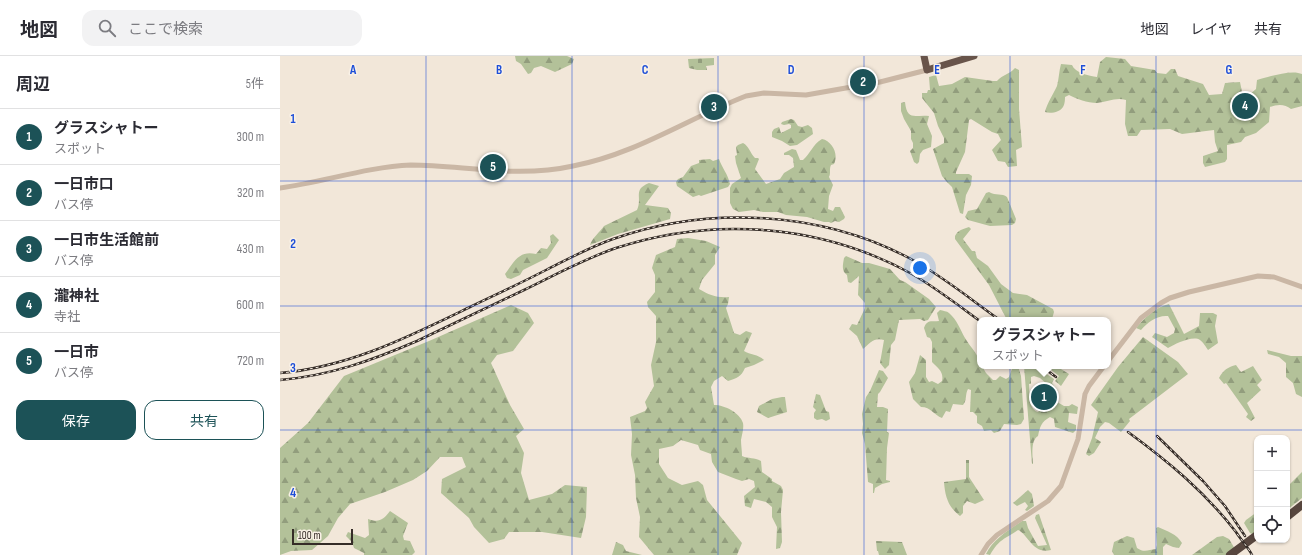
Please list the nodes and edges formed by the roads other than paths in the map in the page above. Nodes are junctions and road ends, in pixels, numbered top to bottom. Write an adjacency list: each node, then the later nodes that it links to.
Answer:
1 (924, 56): 3 (highway)
2 (974, 56): 3 (highway)
3 (927, 70): 4 (street)
4 (280, 188)
5 (1302, 288): 6 (street)
6 (1111, 357)
7 (1102, 369): 14 (street)
8 (1302, 501): 10 (highway)
9 (1302, 506): 11 (highway)
10 (1290, 510)
11 (1290, 515)
12 (1254, 537): 15 (highway)
13 (1254, 542): 16 (highway)
14 (981, 555)
15 (1230, 555)
16 (1238, 555)

